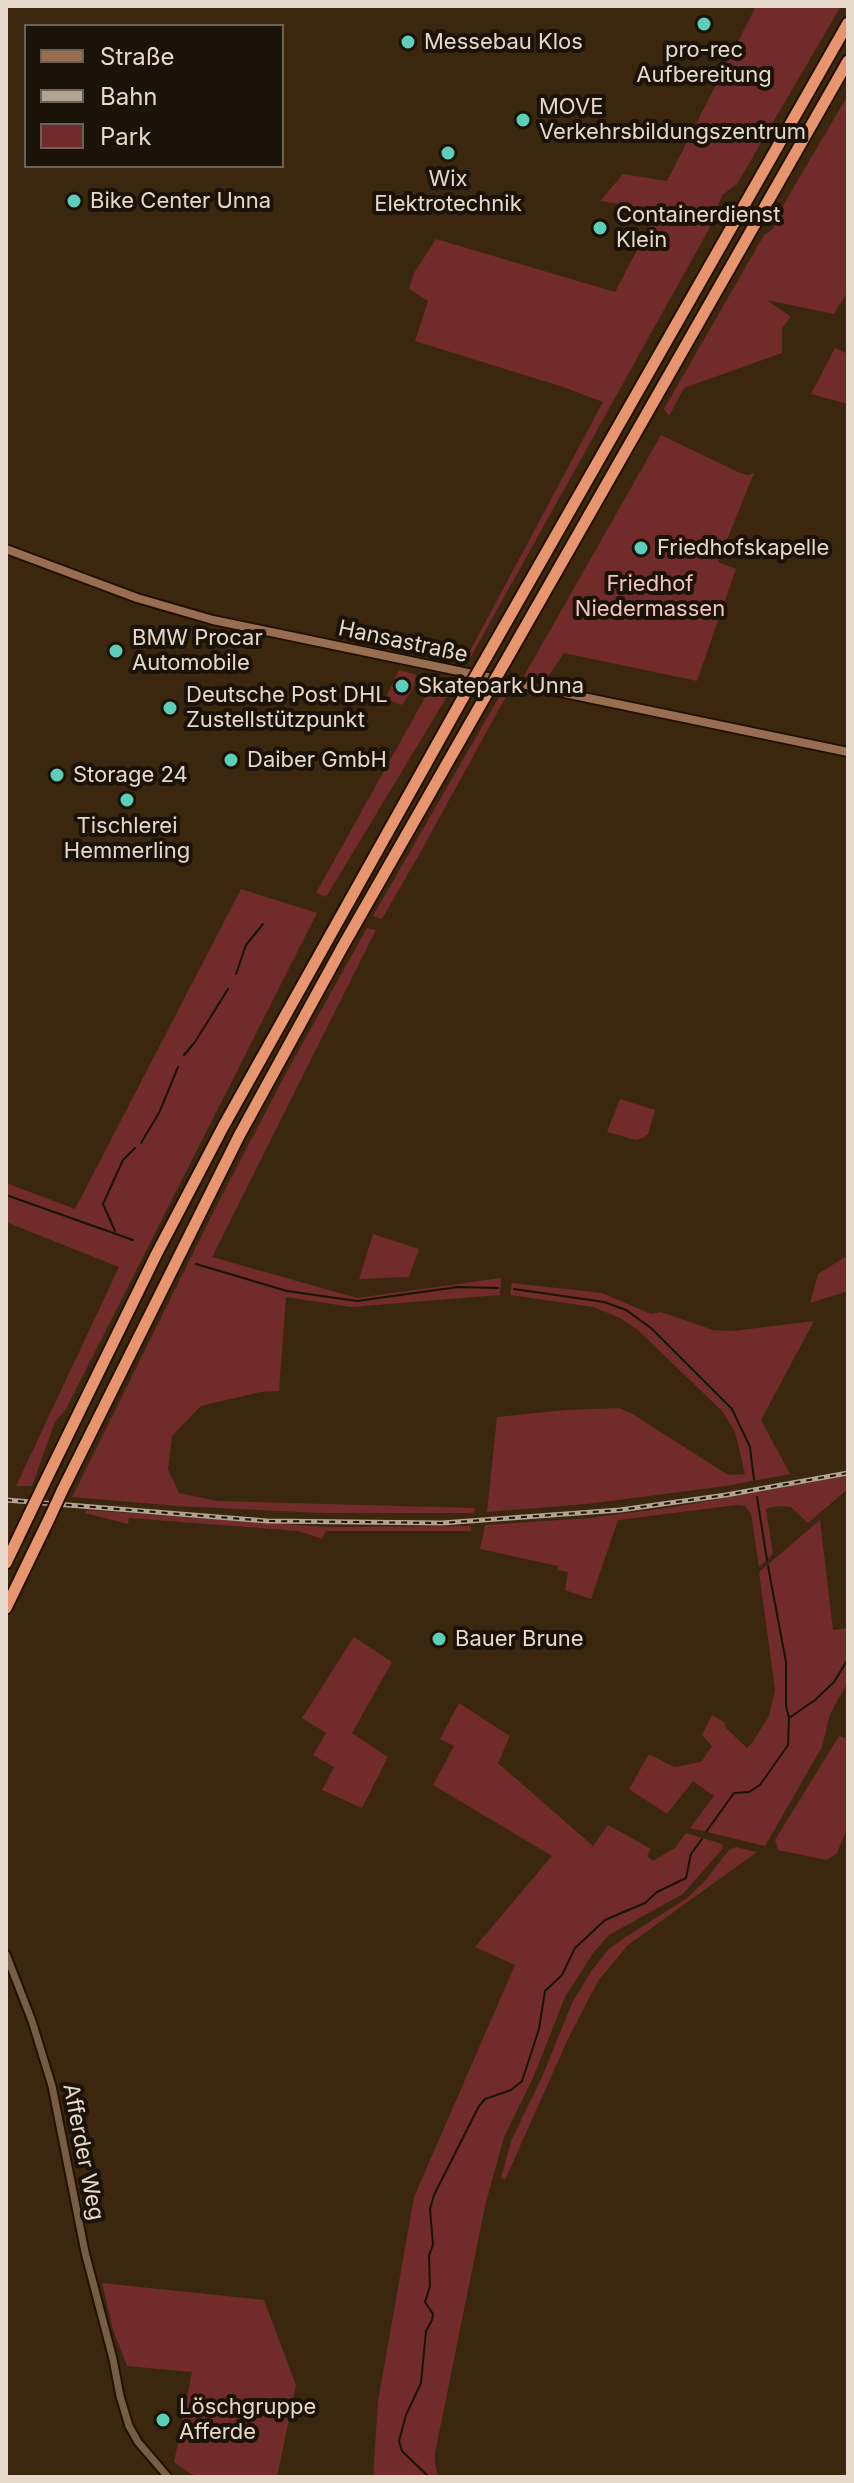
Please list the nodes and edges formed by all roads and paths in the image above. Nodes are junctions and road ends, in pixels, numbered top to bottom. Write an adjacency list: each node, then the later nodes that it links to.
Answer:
1 (848, 23): 5 (highway, bridge)
2 (848, 61): 6 (highway, bridge)
3 (6, 549): 4 (main road, Hansastraße)
4 (848, 752)
5 (6, 1563)
6 (6, 1608)
7 (6, 1954): 8 (street, Afferder Weg)
8 (168, 2477)

